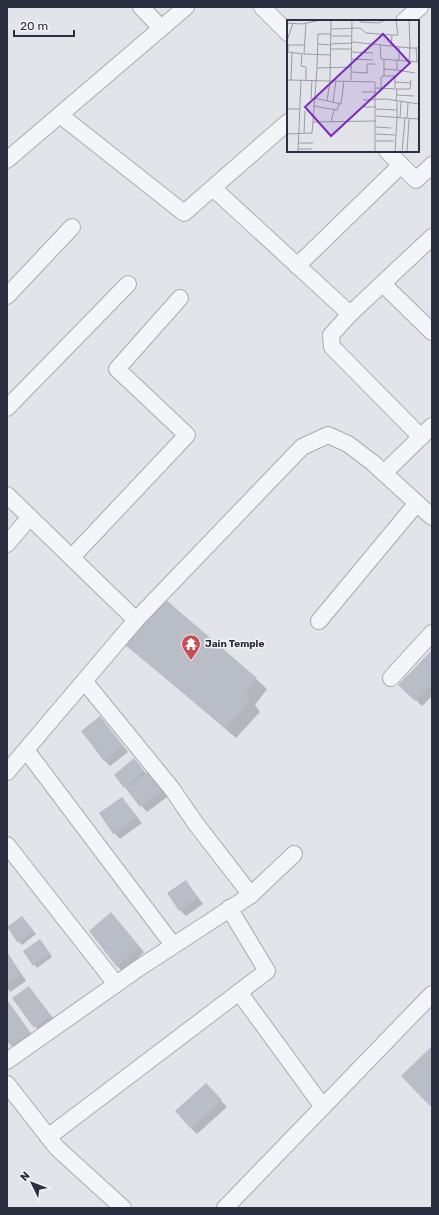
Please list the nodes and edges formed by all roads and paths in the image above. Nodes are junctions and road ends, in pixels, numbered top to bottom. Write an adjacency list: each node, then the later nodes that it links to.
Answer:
1 (140, 7): 6 (street)
2 (186, 7): 6 (street)
3 (262, 7): 7 (street)
4 (420, 7): 5 (street)
5 (405, 20)
6 (161, 28): 8 (street)
7 (287, 32)
8 (60, 115): 11 (street); 14 (street)
9 (287, 123): 14 (street)
10 (388, 152): 12 (street)
11 (7, 160)
12 (401, 165): 13 (street); 17 (street)
13 (432, 165)
14 (212, 188): 17 (street)
15 (72, 227): 20 (street)
16 (432, 236): 19 (street)
17 (298, 266): 22 (street)
18 (128, 284): 24 (street)
19 (383, 284): 22 (street); 23 (street)
20 (7, 296)
21 (180, 298): 32 (street)
22 (350, 314): 25 (street)
23 (432, 332)
24 (7, 408)
25 (427, 432): 26 (street)
26 (384, 473): 28 (street); 33 (street)
27 (7, 495): 29 (street)
28 (417, 503): 30 (street); 34 (street)
29 (30, 517): 31 (street); 32 (street)
30 (432, 517)
31 (7, 544)
32 (72, 557): 33 (street)
33 (136, 620): 37 (street)
34 (319, 621)
35 (432, 632): 36 (street)
36 (391, 678)
37 (85, 682): 38 (street); 42 (street)
38 (26, 750): 39 (street); 44 (street)
39 (7, 772)
40 (7, 845): 45 (street)
41 (294, 854): 42 (street)
42 (251, 895): 43 (street)
43 (230, 908): 44 (street); 46 (street)
44 (173, 945): 45 (street)
45 (116, 984): 48 (street)
46 (239, 992): 50 (street); 51 (street)
47 (432, 994): 50 (street)
48 (7, 1061)
49 (7, 1084): 51 (street)
50 (323, 1107): 53 (street)
51 (48, 1137): 52 (street)
52 (123, 1208)
53 (225, 1208)

